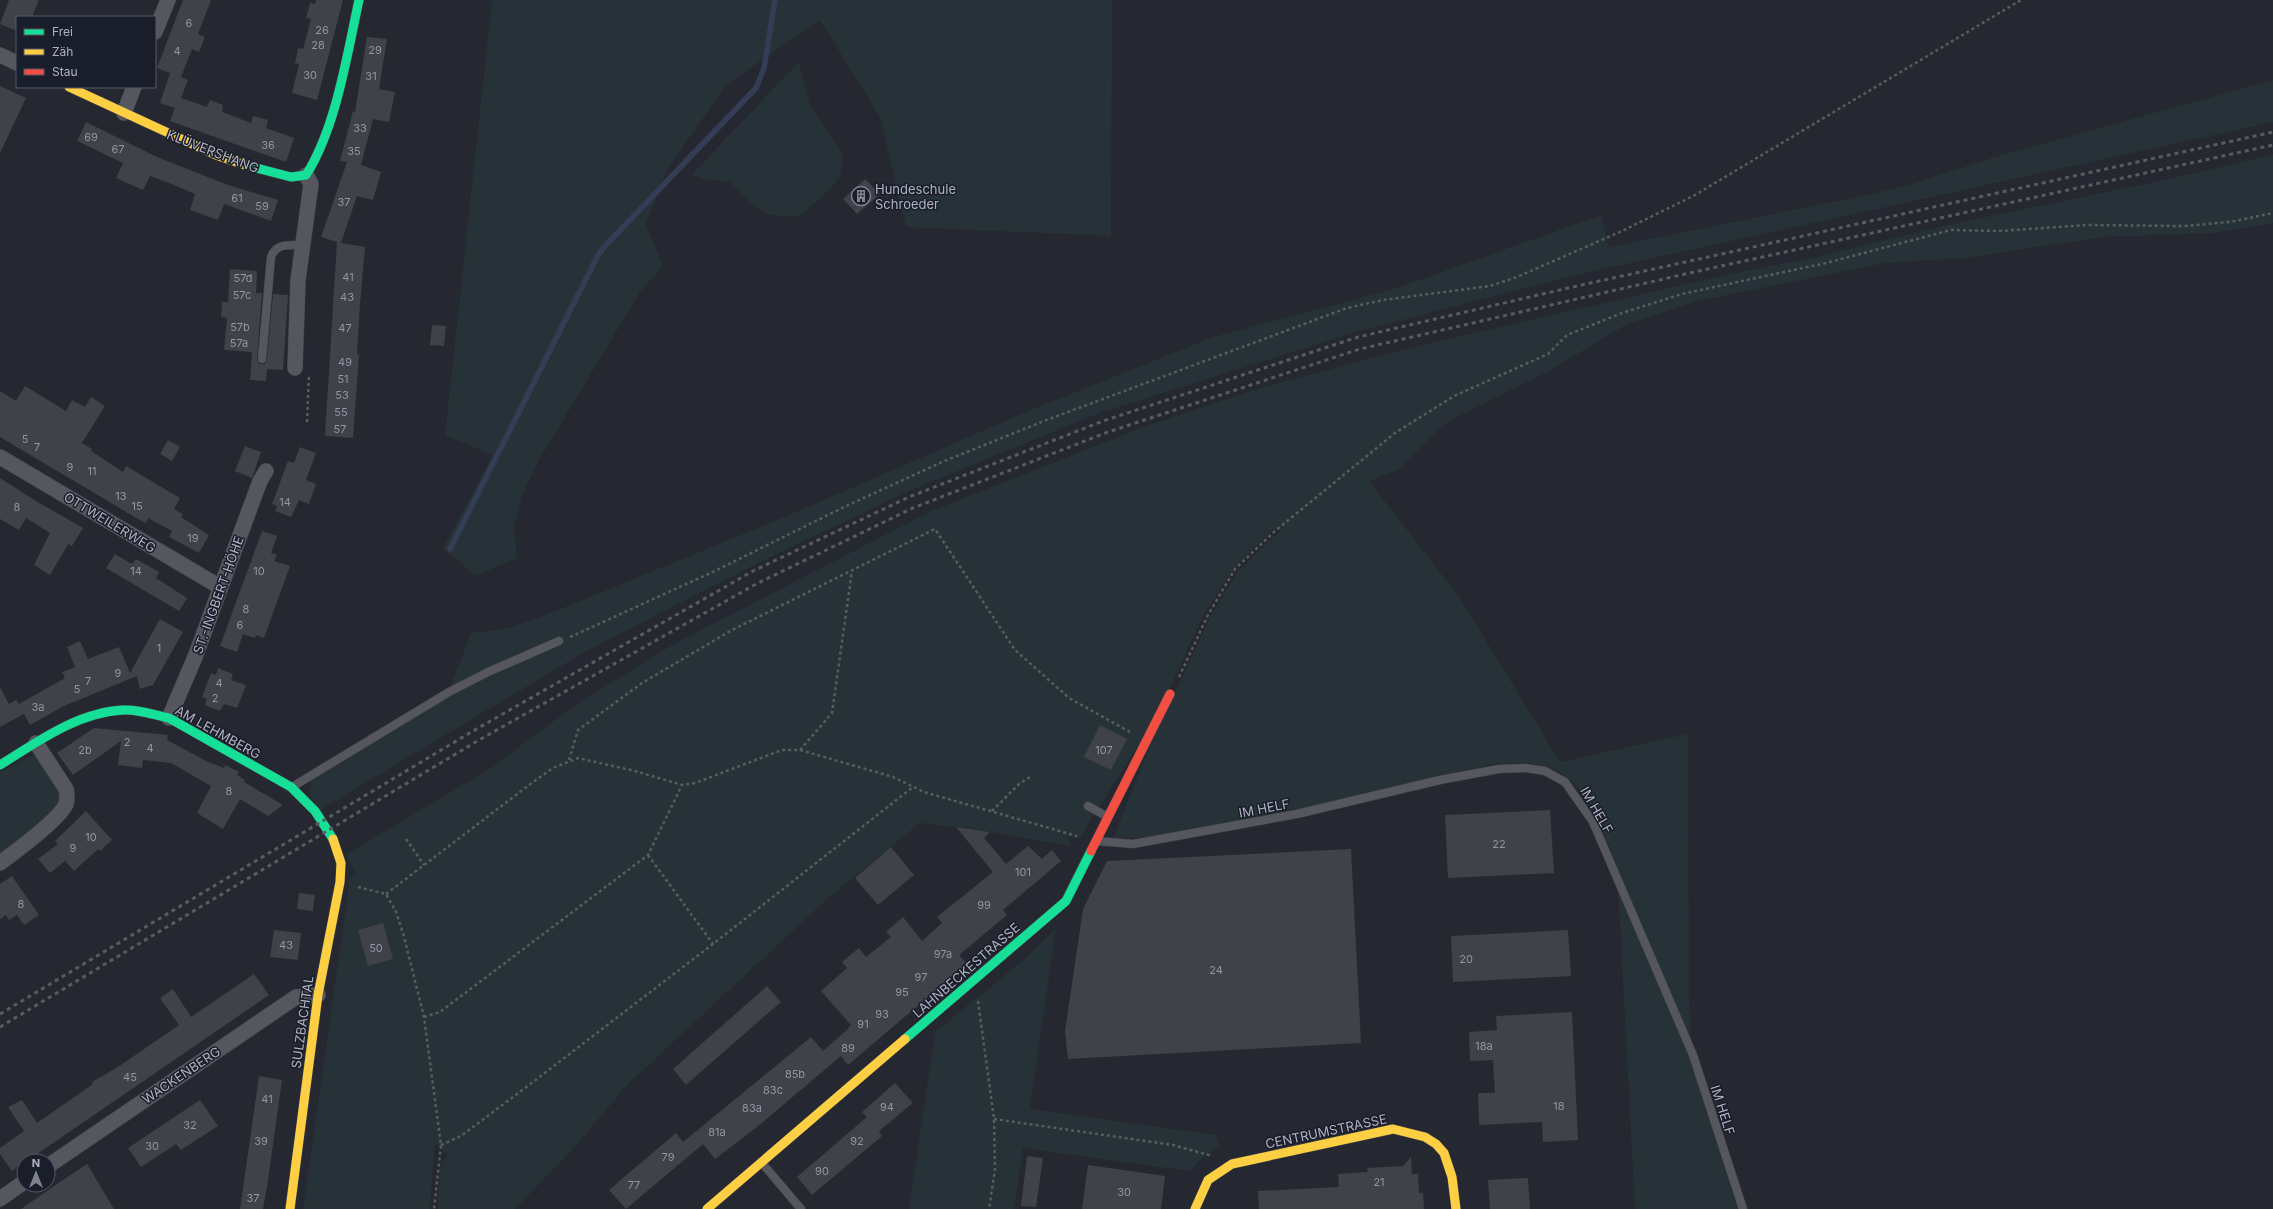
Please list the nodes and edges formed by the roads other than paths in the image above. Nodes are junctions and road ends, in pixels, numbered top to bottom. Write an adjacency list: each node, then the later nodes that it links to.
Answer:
1 (168, 0): 3 (street)
2 (359, 0): 9 (street)
3 (156, 30)
4 (0, 55): 5 (street)
5 (16, 63)
6 (71, 88): 8 (street, KLÜVERSHANG)
7 (134, 88): 8 (street)
8 (124, 113): 9 (street, KLÜVERSHANG)
9 (306, 175): 10 (street)
10 (302, 245): 11 (lane); 12 (street)
11 (262, 359)
12 (295, 368)
13 (0, 457): 15 (street, OTTWEILERWEG)
14 (266, 471): 15 (street, ST.-INGBERT-HÖHE)
15 (220, 587): 18 (street, ST.-INGBERT-HÖHE)
16 (558, 641): 21 (lane)
17 (1170, 694): 23 (street, LAHNBECKESTRASSE)
18 (169, 718): 19 (street, AM LEHMBERG); 21 (street, AM LEHMBERG)
19 (36, 743): 20 (street, AM LEHMBERG); 26 (street)
20 (0, 765)
21 (291, 787): 24 (street, AM LEHMBERG)
22 (1088, 806): 23 (lane)
23 (1108, 817): 25 (street, LAHNBECKESTRASSE)
24 (334, 841): 27 (street, SULZBACHTAL)
25 (1096, 841): 29 (street, LAHNBECKESTRASSE); 37 (lane, IM HELF)
26 (0, 863)
27 (318, 995): 28 (street, WACKENBERG); 32 (street, SULZBACHTAL)
28 (56, 1161)
29 (761, 1162): 33 (street, LAHNBECKESTRASSE); 34 (lane)
30 (16, 1187): 31 (street)
31 (0, 1198)
32 (290, 1209)
33 (708, 1209)
34 (801, 1209)
35 (1195, 1209): 36 (street, CENTRUMSTRASSE)
36 (1456, 1209)
37 (1743, 1209)

